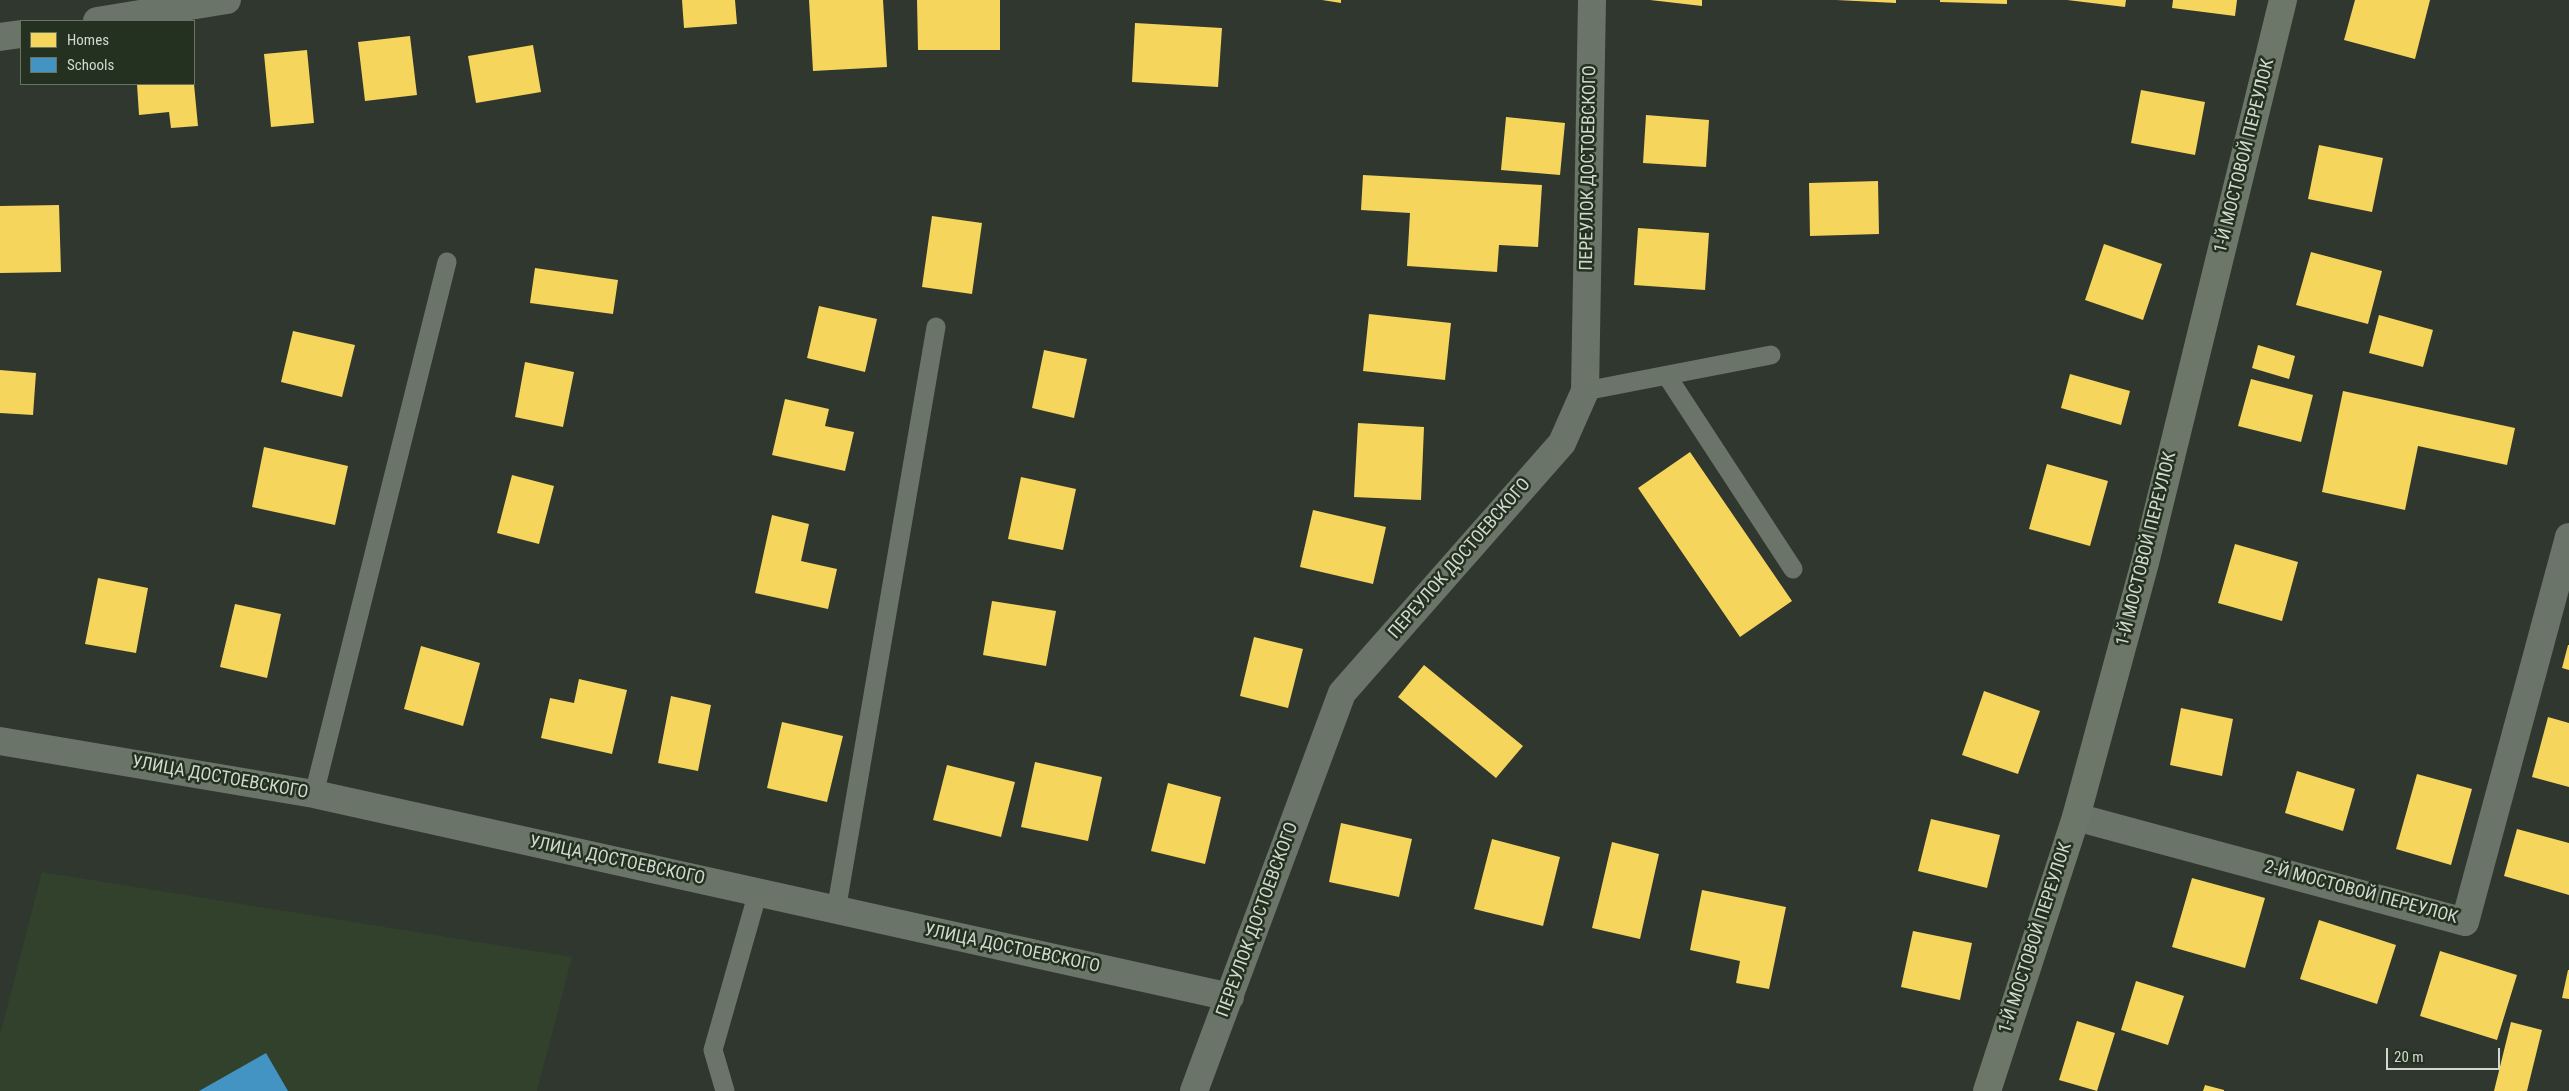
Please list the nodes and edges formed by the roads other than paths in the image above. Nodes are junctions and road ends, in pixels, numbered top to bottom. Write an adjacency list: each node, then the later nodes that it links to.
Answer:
1 (228, 0): 4 (street)
2 (1592, 0): 11 (street, ПЕРЕУЛОК ДОСТОЕВСКОГО)
3 (2283, 0): 16 (street, 1-Й МОСТОВОЙ ПЕРЕУЛОК)
4 (104, 20)
5 (20, 34): 6 (street)
6 (0, 37)
7 (447, 262): 15 (lane)
8 (936, 327): 18 (lane)
9 (1771, 355): 10 (lane)
10 (1667, 376): 11 (lane); 13 (lane)
11 (1585, 391): 19 (street, ПЕРЕУЛОК ДОСТОЕВСКОГО)
12 (2569, 537): 16 (street, 2-Й МОСТОВОЙ ПЕРЕУЛОК)
13 (1793, 569)
14 (0, 741): 15 (street, УЛИЦА ДОСТОЕВСКОГО)
15 (314, 794): 17 (street, УЛИЦА ДОСТОЕВСКОГО)
16 (2076, 817): 22 (street, 1-Й МОСТОВОЙ ПЕРЕУЛОК)
17 (758, 892): 18 (street, УЛИЦА ДОСТОЕВСКОГО); 20 (lane)
18 (836, 911): 19 (street, УЛИЦА ДОСТОЕВСКОГО)
19 (1230, 997): 21 (street, ПЕРЕУЛОК ДОСТОЕВСКОГО)
20 (725, 1091)
21 (1194, 1091)
22 (1987, 1091)

